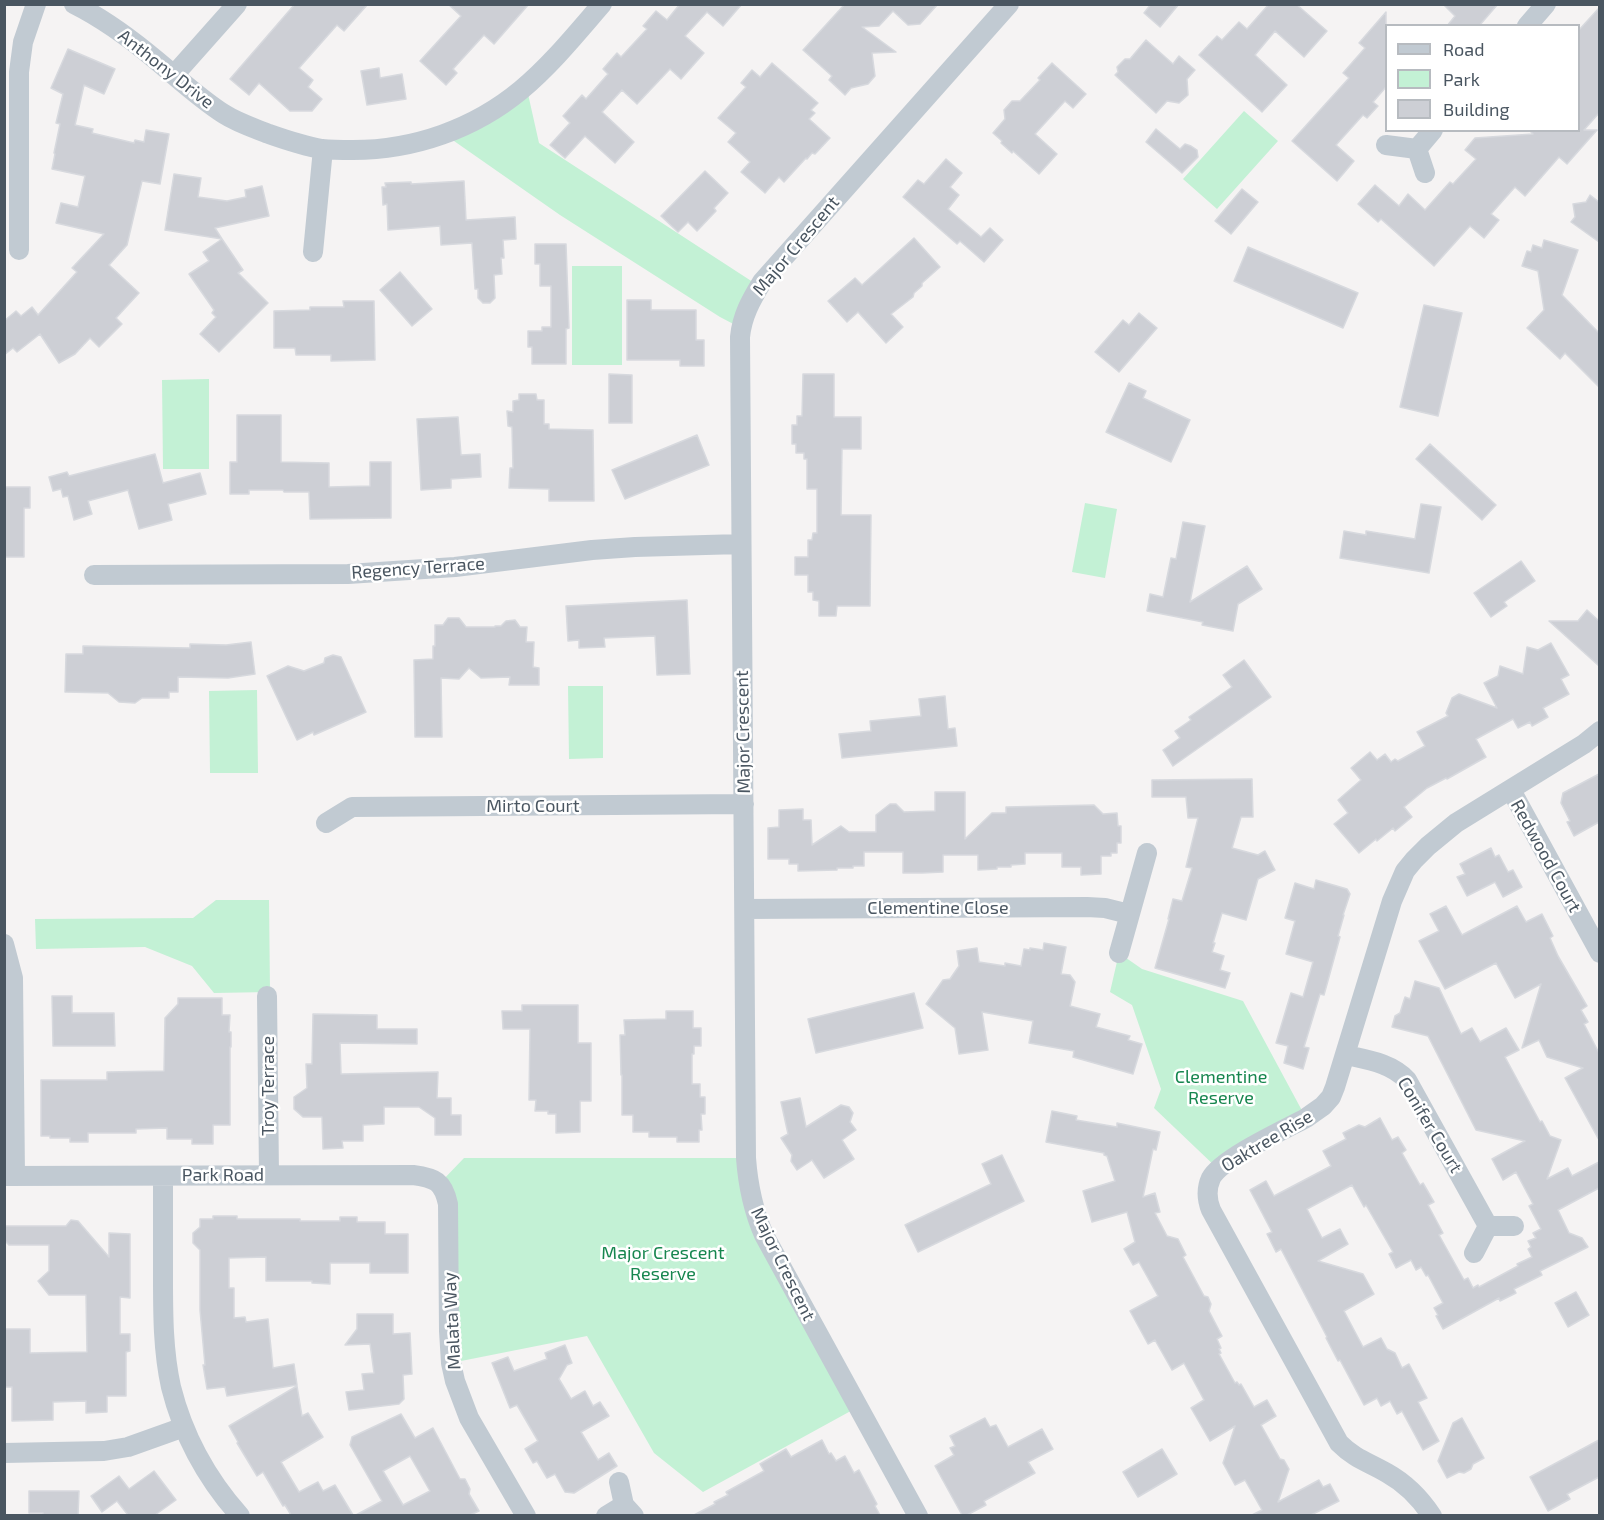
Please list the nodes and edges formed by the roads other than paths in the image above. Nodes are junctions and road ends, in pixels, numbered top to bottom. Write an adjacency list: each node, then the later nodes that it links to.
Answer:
1 (36, 4): 14 (street)
2 (74, 4): 8 (street, Anthony Drive)
3 (237, 4): 8 (street)
4 (602, 4): 11 (street, Anthony Drive)
5 (1009, 4): 16 (street, Major Crescent)
6 (1546, 4): 7 (street)
7 (1529, 24)
8 (174, 75): 11 (street, Anthony Drive)
9 (1431, 132): 12 (street)
10 (1386, 144): 12 (street)
11 (323, 149): 15 (street)
12 (1417, 149): 13 (street)
13 (1425, 173)
14 (19, 250)
15 (313, 252)
16 (741, 544): 17 (street, Regency Terrace); 20 (street, Major Crescent)
17 (94, 575)
18 (1599, 731): 19 (street, Oaktree Rise)
19 (1511, 790): 27 (street, Redwood Court); 29 (street, Oaktree Rise)
20 (744, 804): 21 (street, Mirto Court); 23 (street, Major Crescent)
21 (326, 823)
22 (1147, 853): 24 (street)
23 (745, 909): 24 (street, Clementine Close); 44 (street, Major Crescent)
24 (1129, 914): 26 (street)
25 (4, 944): 31 (street)
26 (1119, 953)
27 (1599, 953)
28 (267, 996): 30 (street, Troy Terrace)
29 (1346, 1055): 35 (street, Conifer Court); 45 (street, Oaktree Rise)
30 (269, 1175): 32 (street, Park Road); 33 (street, Park Road)
31 (10, 1176): 32 (street, Park Road)
32 (163, 1176): 37 (street)
33 (440, 1183): 42 (street, Malata Way)
34 (1514, 1226): 35 (street)
35 (1488, 1227): 36 (street)
36 (1474, 1253)
37 (184, 1427): 38 (street); 41 (street)
38 (4, 1453)
39 (619, 1482): 40 (street)
40 (629, 1510): 43 (street)
41 (240, 1515)
42 (526, 1515)
43 (606, 1515)
44 (918, 1515)
45 (1432, 1515)

